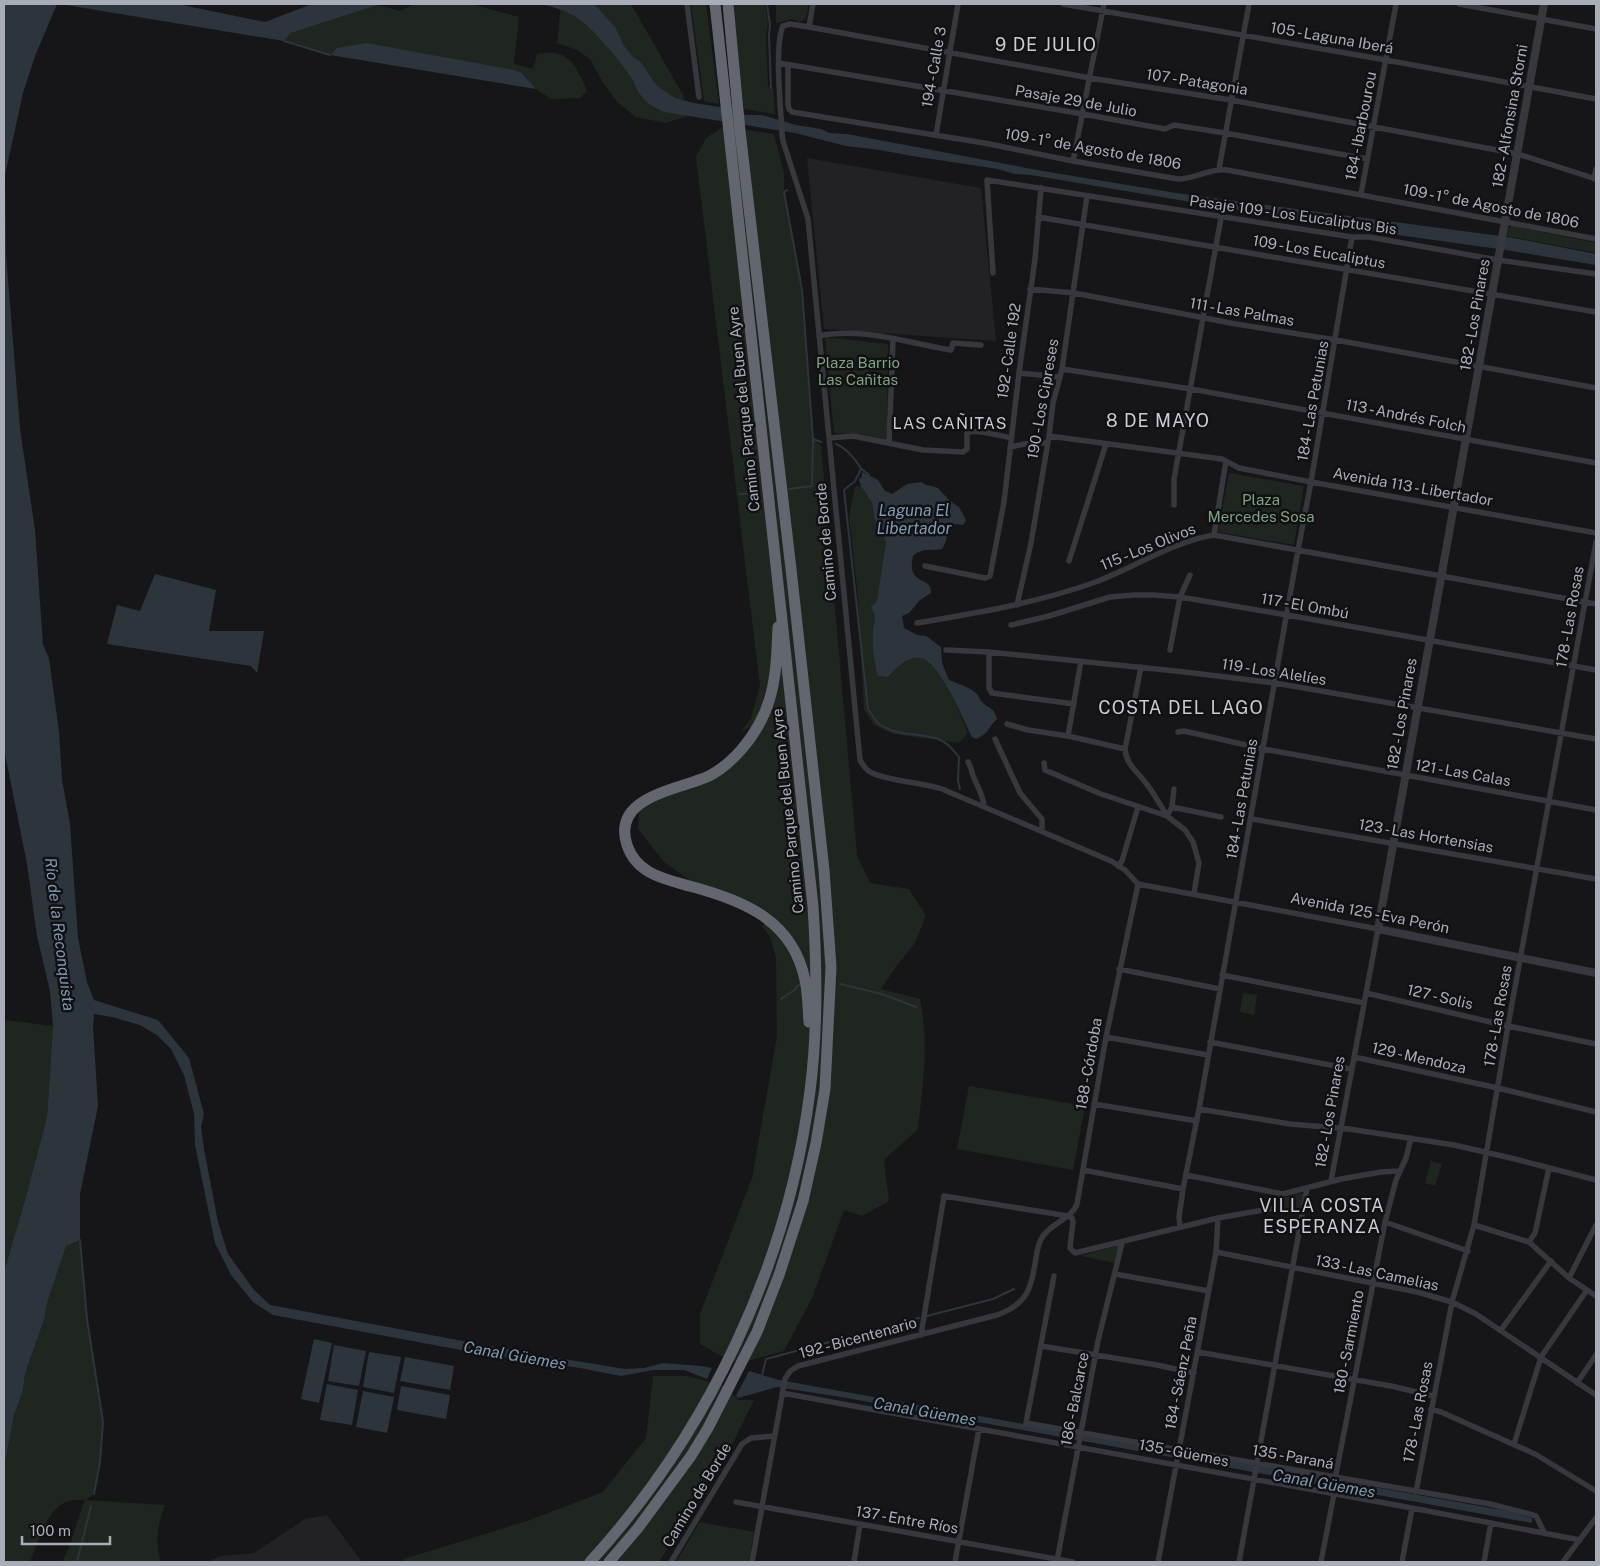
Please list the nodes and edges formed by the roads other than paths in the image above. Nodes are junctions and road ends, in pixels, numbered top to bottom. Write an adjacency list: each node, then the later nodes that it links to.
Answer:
1 (687, 4): 24 (street)
2 (714, 4): 90 (highway, Camino Parque del Buen Ayre)
3 (728, 4): 197 (highway, Camino Parque del Buen Ayre)
4 (813, 4): 14 (street)
5 (958, 4): 17 (street, 194 - Calle 3)
6 (1063, 4): 11 (street, 105 - Laguna Iberá)
7 (1249, 4): 16 (street)
8 (1396, 4): 18 (street, 184 - Ibarbourou)
9 (1459, 4): 12 (street)
10 (1544, 4): 12 (street, 182 - Alfonsina Storni)
11 (1103, 7): 16 (street, 105 - Laguna Iberá); 21 (street)
12 (1542, 19): 15 (street); 22 (street, 182 - Alfonsina Storni)
13 (790, 24): 14 (street, 107 - Patagonia); 19 (street, Camino de Borde)
14 (809, 27): 17 (street, 107 - Patagonia)
15 (1596, 29)
16 (1244, 35): 18 (street, 105 - Laguna Iberá); 26 (street)
17 (949, 51): 21 (street, 107 - Patagonia); 23 (street, 194 - Calle 3)
18 (1386, 60): 22 (street, 105 - Laguna Iberá); 28 (street, 184 - Ibarbourou)
19 (779, 64): 20 (street, Pasaje 29 de Julio); 57 (street, Camino de Borde)
20 (788, 66): 23 (street, Pasaje 29 de Julio); 30 (street, 109 - 1° de Agosto de 1806)
21 (1090, 78): 26 (street, 107 - Patagonia); 27 (street)
22 (1530, 86): 25 (street, 105 - Laguna Iberá); 31 (street, 182 - Alfonsina Storni)
23 (942, 91): 27 (street, Pasaje 29 de Julio); 30 (street, 194 - Calle 3)
24 (699, 97)
25 (1596, 99)
26 (1231, 100): 28 (street, 107 - Patagonia); 29 (street)
27 (1083, 114): 29 (street, Pasaje 29 de Julio); 33 (street)
28 (1374, 127): 31 (street, 107 - Patagonia); 32 (street, 184 - Ibarbourou)
29 (1225, 133): 32 (street, Pasaje 29 de Julio); 34 (street)
30 (936, 135): 33 (street, 109 - 1° de Agosto de 1806)
31 (1518, 154): 36 (street, 107 - Patagonia); 42 (street, 182 - Alfonsina Storni)
32 (1368, 159): 38 (street, 184 - Ibarbourou)
33 (1073, 161): 34 (street, 109 - 1° de Agosto de 1806)
34 (1219, 169): 38 (street, 109 - 1° de Agosto de 1806)
35 (1596, 169): 36 (street)
36 (1595, 179)
37 (1041, 188): 39 (street, Pasaje 109 - Los Eucaliptus Bis); 40 (street, 192 - Calle 192); 50 (street, Pasaje 109 - Los Eucaliptus Bis)
38 (1361, 194): 42 (street, 109 - 1° de Agosto de 1806)
39 (1087, 196): 41 (street, Pasaje 109 - Los Eucaliptus Bis); 43 (street, 190 - Los Cipreses)
40 (1038, 217): 43 (street, 109 - Los Eucaliptus); 52 (street, 192 - Calle 192)
41 (1221, 218): 45 (street, Pasaje 109 - Los Eucaliptus Bis); 47 (street)
42 (1506, 221): 44 (street, 182 - Alfonsina Storni); 46 (street, 109 - 1° de Agosto de 1806)
43 (1083, 224): 47 (street, 109 - Los Eucaliptus); 53 (street, 190 - Los Cipreses)
44 (1503, 232): 48 (street, 182 - Los Pinares)
45 (1352, 237): 48 (street, Pasaje 109 - Los Eucaliptus Bis); 49 (street, 184 - Las Petunias)
46 (1596, 239)
47 (1216, 247): 49 (street, 109 - Los Eucaliptus); 56 (street)
48 (1499, 255): 51 (street, Pasaje 109 - Los Eucaliptus Bis); 54 (street, 182 - Los Pinares)
49 (1348, 269): 54 (street, 109 - Los Eucaliptus); 59 (street, 184 - Las Petunias)
50 (993, 273)
51 (1596, 274)
52 (1030, 289): 53 (street, 111 - Las Palmas); 63 (street, 192 - Calle 192)
53 (1074, 293): 56 (street, 111 - Las Palmas); 62 (street, 190 - Los Cipreses)
54 (1493, 294): 55 (street, 109 - Los Eucaliptus); 61 (street, 182 - Los Pinares)
55 (1596, 312)
56 (1203, 318): 59 (street, 111 - Las Palmas); 66 (street)
57 (819, 336): 58 (street); 69 (street, Camino de Borde)
58 (893, 340): 60 (street); 73 (street)
59 (1336, 340): 61 (street, 111 - Las Palmas); 67 (street, 184 - Las Petunias)
60 (981, 345)
61 (1479, 367): 65 (street, 111 - Las Palmas); 71 (street, 182 - Los Pinares)
62 (1062, 369): 64 (street, 190 - Los Cipreses); 66 (street, 113 - Andrés Folch)
63 (1019, 373): 64 (street); 70 (street, 192 - Calle 192)
64 (1060, 377): 68 (street, 190 - Los Cipreses)
65 (1596, 388)
66 (1191, 389): 67 (street, 113 - Andrés Folch); 76 (street)
67 (1323, 413): 71 (street, 113 - Andrés Folch); 79 (street, 184 - Las Petunias)
68 (1049, 436): 72 (street, 190 - Los Cipreses); 74 (street, Avenida 113 - Libertador)
69 (829, 438): 73 (street); 122 (street, Camino de Borde)
70 (1010, 438): 73 (street); 75 (street, 192 - Calle 192)
71 (1466, 440): 78 (street, 113 - Andrés Folch); 81 (street, 182 - Los Pinares)
72 (1048, 443): 75 (street); 94 (street, 190 - Los Cipreses)
73 (889, 444)
74 (1106, 444): 76 (street, Avenida 113 - Libertador); 86 (street)
75 (1010, 446): 87 (street, 192 - Calle 192)
76 (1179, 452): 77 (street, Avenida 113 - Libertador); 80 (street)
77 (1226, 461): 79 (street, Avenida 113 - Libertador); 83 (street)
78 (1596, 463)
79 (1312, 482): 81 (street, Avenida 113 - Libertador); 85 (street, 184 - Las Petunias)
80 (1174, 505)
81 (1455, 507): 82 (street, Avenida 113 - Libertador); 88 (street, 182 - Los Pinares)
82 (1596, 533)
83 (1214, 535): 85 (street, 115 - Los Olivos); 94 (street, 115 - Los Olivos)
84 (1596, 542): 92 (street, 178 - Las Rosas)
85 (1298, 550): 88 (street, 115 - Los Olivos); 95 (street, 184 - Las Petunias)
86 (1069, 561)
87 (925, 566)
88 (1442, 575): 92 (street, 115 - Los Olivos); 98 (street, 182 - Los Pinares)
89 (1190, 576): 91 (street)
90 (780, 590): 156 (highway, Camino Parque del Buen Ayre); 156 (highway)
91 (1180, 597): 95 (street, 117 - El Ombú); 97 (street, 117 - El Ombú); 100 (street)
92 (1585, 602): 93 (street, 115 - Los Olivos); 103 (street, 178 - Las Rosas)
93 (1596, 604)
94 (1017, 605): 96 (street, 115 - Los Olivos)
95 (1287, 615): 98 (street, 117 - El Ombú); 106 (street, 184 - Las Petunias)
96 (917, 623)
97 (1011, 624)
98 (1429, 640): 103 (street, 117 - El Ombú); 108 (street, 182 - Los Pinares)
99 (946, 650): 101 (street, 119 - Los Alelíes)
100 (1170, 650)
101 (989, 652): 102 (street, 119 - Los Alelíes); 107 (street)
102 (1081, 661): 104 (street, 119 - Los Alelíes); 107 (street)
103 (1574, 666): 105 (street, 117 - El Ombú); 111 (street, 178 - Las Rosas)
104 (1141, 667): 106 (street, 119 - Los Alelíes); 115 (street)
105 (1596, 670)
106 (1275, 684): 108 (street, 119 - Los Alelíes); 116 (street, 184 - Las Petunias)
107 (1074, 704): 112 (street)
108 (1418, 708): 111 (street, 119 - Los Alelíes); 119 (street, 182 - Los Pinares)
109 (1007, 724): 112 (street)
110 (1178, 732): 116 (street, 121 - Las Calas)
111 (1562, 733): 114 (street, 119 - Los Alelíes); 121 (street, 178 - Las Rosas)
112 (1068, 736): 115 (street)
113 (995, 739): 129 (street)
114 (1596, 739)
115 (1125, 748): 126 (street)
116 (1264, 750): 119 (street, 121 - Las Calas); 128 (street, 184 - Las Petunias)
117 (968, 762): 122 (street)
118 (1044, 763): 124 (street)
119 (1406, 775): 121 (street, 121 - Las Calas); 130 (street, 182 - Los Pinares)
120 (1174, 789): 123 (street)
121 (1549, 801): 125 (street, 121 - Las Calas); 132 (street, 178 - Las Rosas)
122 (984, 806): 129 (street, Camino de Borde)
123 (1172, 806): 126 (street); 127 (street)
124 (1138, 807): 126 (street); 131 (street)
125 (1596, 810)
126 (1167, 816): 135 (street)
127 (1221, 817)
128 (1252, 819): 130 (street, 123 - Las Hortensias); 136 (street, 184 - Las Petunias)
129 (1042, 831): 131 (street, Camino de Borde)
130 (1393, 843): 132 (street, 123 - Las Hortensias); 137 (street, 182 - Los Pinares)
131 (1118, 866): 134 (street, Camino de Borde)
132 (1536, 869): 133 (street, 123 - Las Hortensias); 138 (street, 178 - Las Rosas)
133 (1596, 880)
134 (1138, 884): 135 (street, Avenida 125 - Eva Perón); 139 (street, 188 - Córdoba)
135 (1194, 893): 136 (street, Avenida 125 - Eva Perón)
136 (1236, 901): 137 (street, Avenida 125 - Eva Perón); 141 (street, 184 - Las Petunias)
137 (1378, 928): 138 (street, Avenida 125 - Eva Perón); 143 (street, 182 - Los Pinares)
138 (1521, 958): 140 (street, Avenida 125 - Eva Perón); 145 (street, 178 - Las Rosas)
139 (1119, 969): 142 (street); 146 (street, 188 - Córdoba)
140 (1596, 973)
141 (1222, 975): 142 (street, 184 - Las Petunias); 144 (street)
142 (1220, 990): 147 (street, 184 - Las Petunias)
143 (1366, 993): 144 (street, 182 - Los Pinares); 145 (street, 127 - Solis)
144 (1364, 1003): 150 (street, 182 - Los Pinares)
145 (1508, 1026): 148 (street, 127 - Solis); 152 (street, 178 - Las Rosas)
146 (1106, 1037): 149 (street); 153 (street, 188 - Córdoba)
147 (1210, 1042): 149 (street, 184 - Las Petunias); 151 (street, 129 - Mendoza)
148 (1596, 1044)
149 (1208, 1055): 154 (street, 184 - Las Petunias)
150 (1354, 1056): 151 (street, 182 - Los Pinares); 152 (street, 129 - Mendoza)
151 (1352, 1069): 158 (street, 182 - Los Pinares)
152 (1498, 1088): 155 (street, 129 - Mendoza); 160 (street, 178 - Las Rosas)
153 (1094, 1104): 157 (street); 162 (street, 188 - Córdoba)
154 (1199, 1108): 157 (street, 184 - Las Petunias); 158 (street)
155 (1596, 1112)
156 (807, 1113): 197 (highway, Camino Parque del Buen Ayre)
157 (1197, 1121): 164 (street, 184 - Las Petunias)
158 (1341, 1128): 159 (street); 166 (street, 182 - Los Pinares)
159 (1411, 1138): 160 (street); 163 (street, 180 - Sarmiento)
160 (1486, 1152): 161 (street); 173 (street, 178 - Las Rosas)
161 (1550, 1168): 165 (street); 177 (street)
162 (1083, 1170): 168 (street); 170 (street, 188 - Córdoba)
163 (1399, 1171): 166 (street); 172 (street, 180 - Sarmiento)
164 (1186, 1175): 168 (street, 184 - Las Petunias); 169 (street)
165 (1596, 1180)
166 (1331, 1181): 167 (street)
167 (1307, 1188): 169 (street); 181 (street, 182 - Los Pinares)
168 (1183, 1189): 175 (street, 184 - Las Petunias)
169 (1279, 1193): 171 (street)
170 (1068, 1216): 176 (street); 191 (street, 192 - Bicentenario); 191 (street)
171 (1218, 1218): 175 (street); 179 (street, 184 - Sáenz Peña)
172 (1384, 1222): 178 (street); 185 (street, 180 - Sarmiento)
173 (1474, 1225): 177 (street); 178 (street, 178 - Las Rosas)
174 (1596, 1226): 184 (street)
175 (1180, 1227): 176 (street)
176 (1122, 1242): 182 (street, 186 - Balcarce)
177 (1529, 1242): 180 (street)
178 (1468, 1251): 189 (street, 178 - Las Rosas)
179 (1216, 1252): 181 (street, 133 - Las Camelias); 187 (street, 184 - Sáenz Peña)
180 (1551, 1261): 184 (street); 190 (street)
181 (1293, 1268): 185 (street, 133 - Las Camelias); 198 (street, 182 - Los Pinares)
182 (1115, 1274): 187 (street); 194 (street, 186 - Balcarce)
183 (1054, 1276): 192 (street)
184 (1569, 1278): 186 (street)
185 (1373, 1283): 189 (street, 133 - Las Camelias); 200 (street, 180 - Sarmiento)
186 (1587, 1290): 188 (street); 196 (street)
187 (1208, 1291): 193 (street, 184 - Sáenz Peña)
188 (1596, 1296)
189 (1452, 1302): 190 (street, 133 - Las Camelias); 204 (street, 178 - Las Rosas)
190 (1501, 1330): 196 (street, 133 - Las Camelias)
191 (921, 1335): 202 (street, 192 - Bicentenario)
192 (1041, 1346): 194 (street); 207 (street, 135 - Paraná)
193 (1198, 1352): 198 (street); 199 (street, 184 - Sáenz Peña)
194 (1096, 1355): 199 (street); 207 (street, 186 - Balcarce)
195 (1596, 1355): 201 (street)
196 (1541, 1357): 201 (street, 133 - Las Camelias); 209 (street)
197 (734, 1361): 229 (highway, Camino Parque del Buen Ayre); 230 (highway, Camino Parque del Buen Ayre)
198 (1276, 1366): 200 (street); 213 (street, 182 - Los Pinares)
199 (1194, 1373): 211 (street, 184 - Sáenz Peña)
200 (1355, 1380): 204 (street); 215 (street, 180 - Sarmiento)
201 (1576, 1383): 203 (street, 133 - Las Camelias)
202 (782, 1392): 206 (street, 135 - Güemes); 208 (street, 192 - Bicentenario)
203 (1596, 1395)
204 (1433, 1396): 205 (street, 178 - Las Rosas)
205 (1431, 1409): 209 (street); 218 (street, 178 - Las Rosas)
206 (979, 1429): 210 (street, 135 - Güemes); 227 (street)
207 (1081, 1434): 210 (street, 186 - Balcarce); 211 (street, 135 - Paraná)
208 (774, 1436): 220 (street, 192 - Bicentenario); 231 (street, Camino de Borde)
209 (1514, 1444): 217 (street)
210 (1078, 1445): 212 (street, 135 - Güemes); 228 (street, 186 - Balcarce)
211 (1178, 1451): 212 (street, 184 - Sáenz Peña); 213 (street, 135 - Paraná)
212 (1176, 1462): 214 (street, 135 - Güemes); 236 (street, 184 - Sáenz Peña)
213 (1257, 1464): 214 (street, 182 - Los Pinares); 215 (street, 135 - Paraná)
214 (1254, 1478): 216 (street, 135 - Güemes); 237 (street, 182 - Los Pinares)
215 (1335, 1478): 216 (street, 180 - Sarmiento); 218 (street, 135 - Paraná)
216 (1334, 1491): 221 (street, 135 - Güemes); 238 (street, 180 - Sarmiento)
217 (1596, 1491)
218 (1416, 1492): 225 (street, 135 - Paraná)
219 (736, 1502): 220 (street, 137 - Entre Ríos)
220 (762, 1506): 224 (street, 137 - Entre Ríos); 232 (street, 192 - Bicentenario)
221 (1412, 1508): 223 (street, 135 - Güemes); 239 (street)
222 (1596, 1518): 226 (street)
223 (1491, 1523): 225 (street, 135 - Güemes); 240 (street)
224 (860, 1524): 227 (street, 137 - Entre Ríos); 233 (street)
225 (1544, 1532): 226 (street, 135 - Güemes)
226 (1580, 1540): 241 (street)
227 (958, 1542): 228 (street, 137 - Entre Ríos); 234 (street)
228 (1057, 1561): 235 (street, 137 - Entre Ríos)
229 (590, 1562)
230 (609, 1562)
231 (671, 1562)
232 (752, 1562)
233 (854, 1562)
234 (954, 1562)
235 (1073, 1562)
236 (1158, 1562)
237 (1239, 1562)
238 (1320, 1562)
239 (1402, 1562)
240 (1484, 1562)
241 (1563, 1562)

